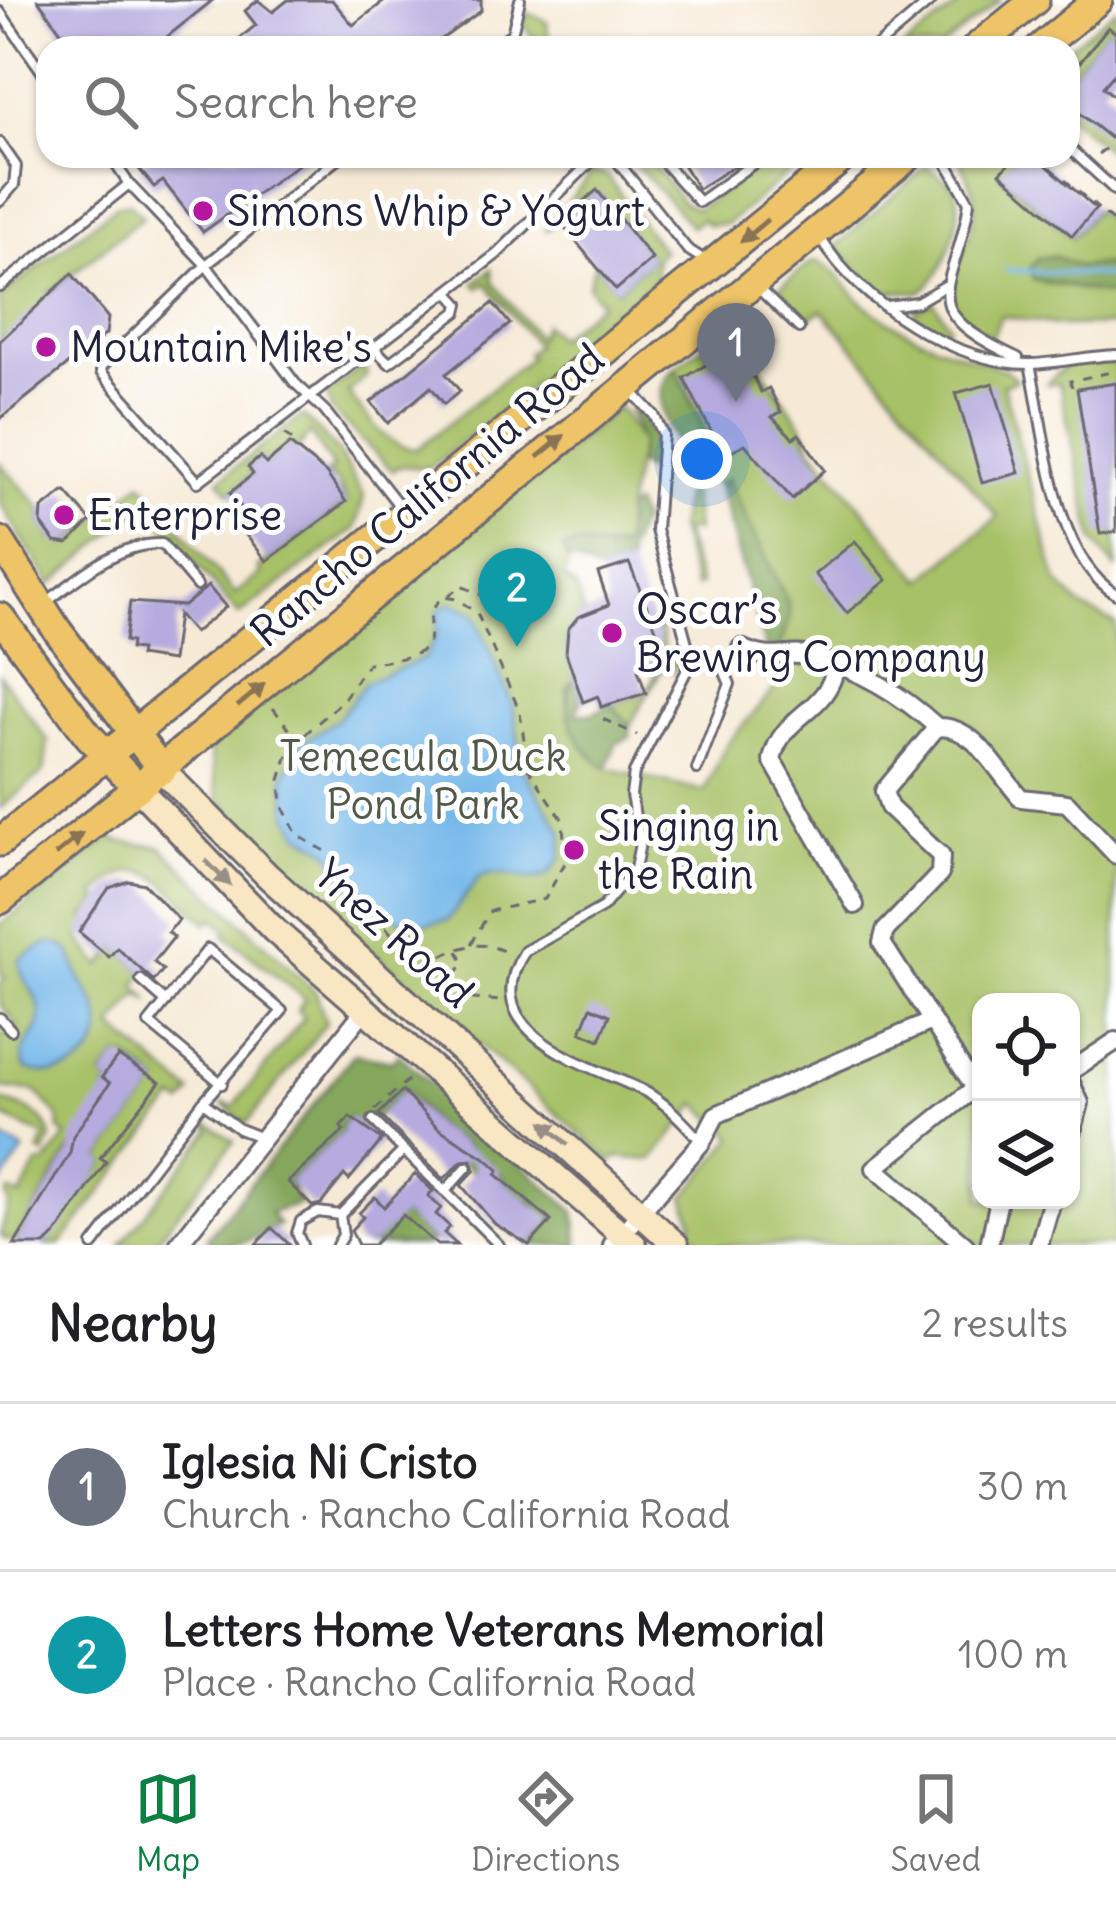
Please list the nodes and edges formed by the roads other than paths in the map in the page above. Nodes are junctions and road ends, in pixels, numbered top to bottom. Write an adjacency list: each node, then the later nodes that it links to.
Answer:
1 (520, 0): 6 (lane)
2 (932, 0): 8 (lane)
3 (1035, 0): 9 (main road)
4 (1098, 0): 10 (main road)
5 (0, 11): 11 (lane)
6 (512, 34): 7 (lane)
7 (509, 36)
8 (889, 36)
9 (991, 36)
10 (1054, 36)
11 (36, 63)
12 (0, 143): 25 (lane)
13 (1080, 158): 24 (lane)
14 (118, 168): 23 (lane)
15 (326, 168): 27 (lane)
16 (585, 168): 32 (lane)
17 (623, 168): 28 (lane)
18 (669, 168): 19 (lane)
19 (747, 168)
20 (830, 168): 28 (main road, Rancho California Road, one-way to 28)
21 (894, 168): 26 (main road, Rancho California Road)
22 (950, 168): 30 (lane)
23 (129, 184): 27 (lane); 31 (lane)
24 (1116, 190)
25 (0, 201)
26 (816, 231): 29 (main road, Rancho California Road); 33 (lane)
27 (206, 265): 39 (lane); 39 (lane)
28 (713, 266): 29 (lane); 40 (main road, Rancho California Road)
29 (750, 283): 34 (lane); 38 (main road, Rancho California Road)
30 (945, 286): 33 (lane); 37 (lane)
31 (0, 287)
32 (448, 292): 35 (lane); 35 (lane)
33 (885, 306): 37 (lane)
34 (799, 328)
35 (373, 347): 39 (lane)
36 (1116, 355): 37 (lane)
37 (1030, 364): 43 (lane)
38 (626, 385): 53 (main road, Rancho California Road, one-way to 38); 74 (lane)
39 (309, 397): 40 (lane)
40 (406, 514): 50 (main road, Rancho California Road)
41 (0, 541): 44 (main road, Ynez Road)
42 (197, 586): 44 (lane)
43 (1116, 594)
44 (41, 607): 50 (main road, Ynez Road)
45 (0, 617): 51 (main road, Ynez Road)
46 (741, 648): 48 (street)
47 (720, 661): 52 (lane)
48 (836, 666): 49 (street); 58 (street)
49 (937, 727): 56 (street); 63 (street)
50 (133, 735): 51 (main road, Rancho California Road); 53 (main road, Ynez Road)
51 (107, 755): 54 (main road, Ynez Road); 55 (main road, Rancho California Road)
52 (697, 769)
53 (162, 770): 54 (main road, Rancho California Road); 69 (main road, Ynez Road)
54 (138, 788): 57 (main road, Rancho California Road, one-way to 54); 61 (main road, Ynez Road, one-way to 61)
55 (0, 842)
56 (1116, 855)
57 (0, 900)
58 (855, 905)
59 (141, 980): 60 (lane)
60 (166, 1002): 68 (lane); 68 (lane)
61 (366, 1008): 69 (main road); 73 (street); 82 (main road, Ynez Road)
62 (0, 1018): 64 (lane)
63 (932, 1022): 67 (street); 74 (street)
64 (11, 1030)
65 (1116, 1041): 66 (street)
66 (1080, 1065)
67 (972, 1080)
68 (222, 1084): 71 (lane)
69 (501, 1085): 80 (main road, Ynez Road, one-way to 69)
70 (972, 1094): 89 (street)
71 (203, 1102): 73 (lane); 83 (lane)
72 (373, 1120): 75 (lane)
73 (262, 1138): 84 (street)
74 (702, 1142): 80 (street)
75 (402, 1152): 77 (lane); 81 (lane)
76 (467, 1167): 77 (lane)
77 (446, 1190): 87 (lane)
78 (998, 1209): 90 (street)
79 (1050, 1209): 91 (street)
80 (641, 1212): 82 (street); 88 (main road, Ynez Road)
81 (340, 1215): 85 (lane); 86 (lane)
82 (622, 1241)
83 (93, 1245)
84 (178, 1245)
85 (302, 1245)
86 (337, 1245)
87 (499, 1245)
88 (676, 1245)
89 (965, 1245)
90 (989, 1245)
91 (1040, 1245)

